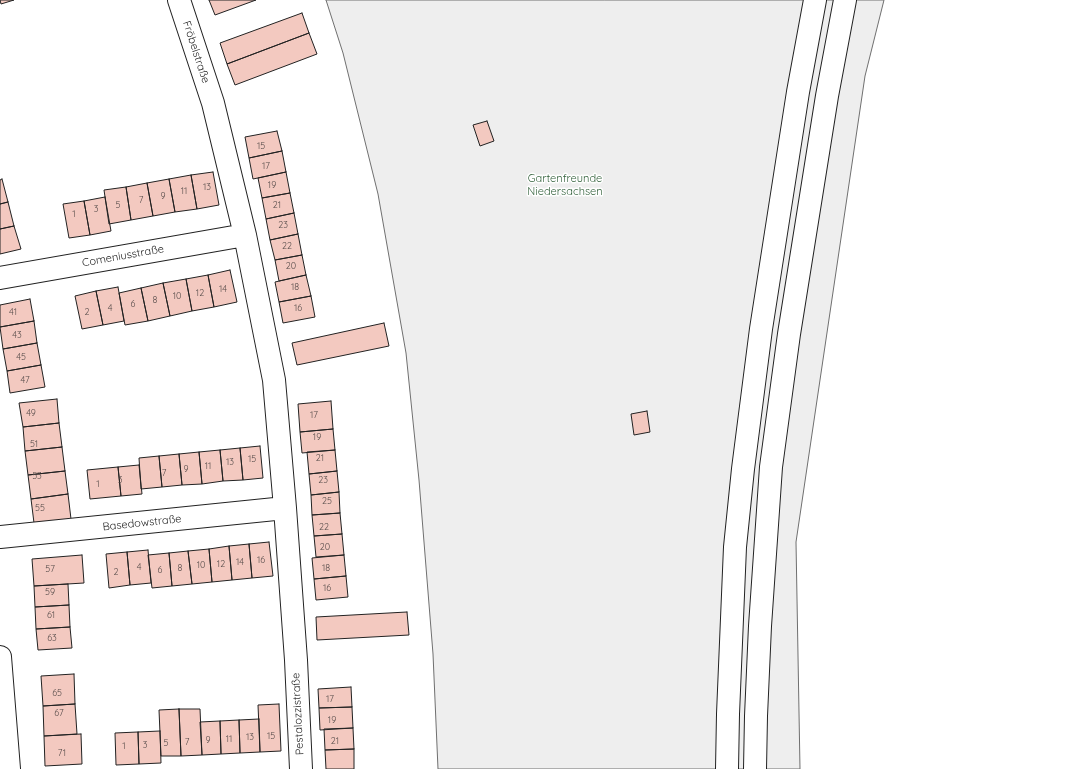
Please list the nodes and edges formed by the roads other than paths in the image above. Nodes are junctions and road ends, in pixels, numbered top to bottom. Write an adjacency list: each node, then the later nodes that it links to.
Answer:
1 (179, 0): 4 (main road, Fröbelstraße)
2 (814, 0): 11 (main road)
3 (845, 0): 12 (main road)
4 (245, 235): 5 (main road, Comeniusstraße); 6 (main road)
5 (0, 278)
6 (285, 508): 7 (main road, Basedowstraße); 10 (main road, Pestalozzistraße)
7 (0, 537)
8 (0, 668): 9 (main road)
9 (9, 769)
10 (301, 769)
11 (727, 769)
12 (755, 769)

